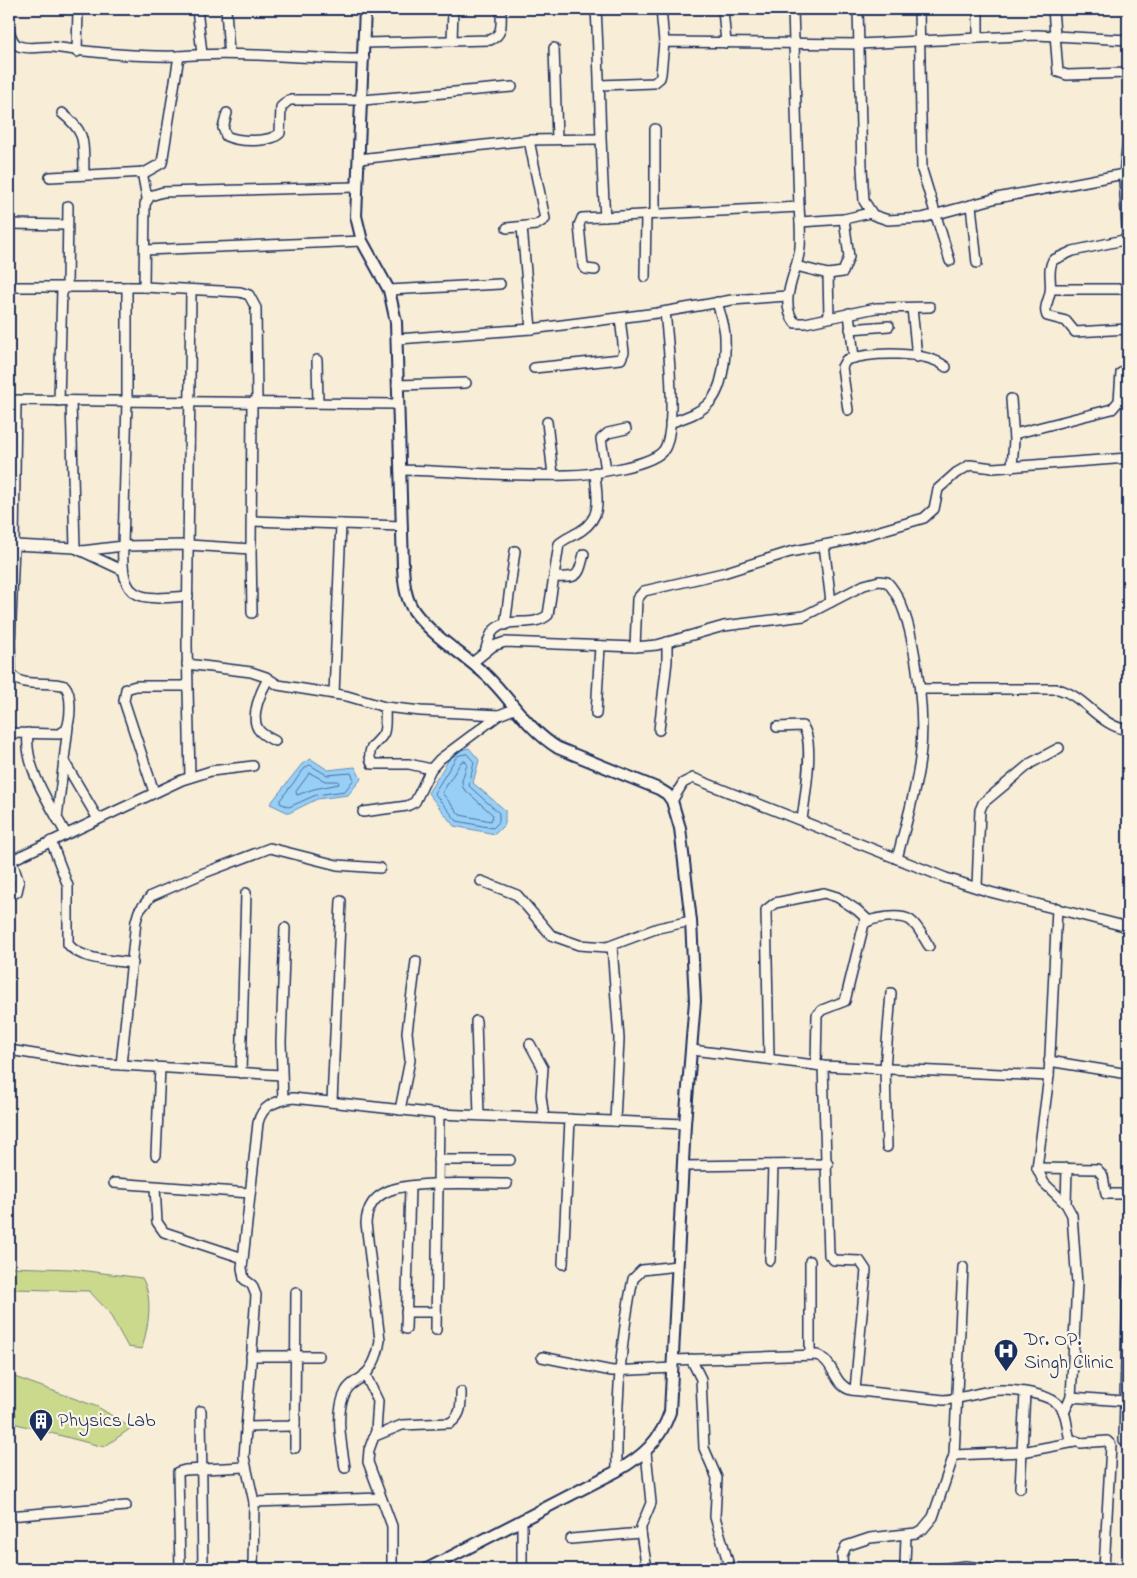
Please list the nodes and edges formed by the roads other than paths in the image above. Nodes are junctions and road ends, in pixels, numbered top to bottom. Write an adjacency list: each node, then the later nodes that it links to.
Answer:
1 (78, 9): 27 (street)
2 (197, 9): 28 (street)
3 (226, 9): 29 (street)
4 (365, 9): 24 (street)
5 (453, 9): 19 (street)
6 (501, 9): 19 (street)
7 (596, 9): 33 (street)
8 (661, 9): 22 (street)
9 (722, 9): 23 (street)
10 (793, 9): 20 (street)
11 (858, 9): 25 (street)
12 (919, 9): 21 (street)
13 (978, 9): 16 (street)
14 (1053, 9): 17 (street)
15 (9, 31): 27 (street)
16 (978, 36): 17 (street); 21 (street)
17 (1054, 36): 18 (street); 32 (street)
18 (1128, 40)
19 (452, 41): 24 (street)
20 (794, 41): 23 (street); 25 (street); 53 (street)
21 (921, 41): 25 (street); 56 (street)
22 (664, 42): 23 (street); 33 (street)
23 (726, 42)
24 (365, 43): 31 (street)
25 (859, 44): 54 (street)
26 (554, 48): 41 (street)
27 (77, 52): 30 (street)
28 (202, 54): 29 (street); 30 (street)
29 (229, 54): 31 (street)
30 (180, 56): 45 (street)
31 (364, 59): 35 (street)
32 (1128, 73)
33 (600, 85): 39 (street)
34 (512, 87): 35 (street)
35 (362, 100): 37 (street); 43 (street)
36 (62, 113): 46 (street)
37 (227, 113)
38 (654, 129): 55 (street)
39 (599, 139): 41 (street); 57 (street)
40 (529, 140): 41 (street); 43 (street); 62 (street)
41 (557, 140)
42 (1128, 140): 44 (street)
43 (359, 159): 49 (street)
44 (1127, 164): 47 (street)
45 (142, 172): 46 (street); 50 (street)
46 (84, 174): 48 (street)
47 (1124, 174): 51 (street); 65 (street)
48 (50, 177)
49 (356, 187): 50 (street); 64 (street)
50 (147, 198): 66 (street)
51 (971, 205): 56 (street); 68 (street)
52 (68, 206): 61 (street)
53 (800, 207): 55 (street); 59 (street)
54 (870, 213): 56 (street); 58 (street)
55 (650, 214): 57 (street); 72 (street)
56 (935, 215): 67 (street)
57 (605, 216): 70 (street)
58 (844, 219): 59 (street); 71 (street)
59 (800, 222): 69 (street)
60 (9, 224): 61 (street)
61 (67, 225): 77 (street)
62 (522, 227): 63 (street); 91 (street)
63 (507, 228)
64 (362, 241): 66 (street); 80 (street)
65 (1128, 241): 79 (street)
66 (145, 250): 76 (street)
67 (950, 261)
68 (978, 263)
69 (796, 266): 71 (street); 82 (street)
70 (596, 270)
71 (828, 274): 88 (street)
72 (646, 277)
73 (500, 284): 80 (street)
74 (9, 287): 77 (street)
75 (128, 287): 76 (street); 77 (street); 107 (street)
76 (144, 287): 81 (street)
77 (65, 288): 105 (street)
78 (1128, 288): 79 (street)
79 (1051, 289): 93 (street)
80 (389, 290): 94 (street)
81 (191, 291): 108 (street); 109 (street)
82 (787, 296): 83 (street); 88 (street)
83 (717, 302): 86 (street); 114 (street)
84 (930, 307): 85 (street)
85 (912, 308): 87 (street); 95 (street)
86 (665, 312): 89 (street); 114 (street)
87 (849, 313): 88 (street); 92 (street)
88 (829, 317)
89 (620, 318): 91 (street); 99 (street)
90 (889, 326): 92 (street)
91 (531, 329): 94 (street)
92 (850, 329): 96 (street)
93 (1128, 329)
94 (398, 339): 102 (street)
95 (917, 357): 96 (street); 98 (street)
96 (854, 358): 112 (street)
97 (317, 360): 110 (street)
98 (946, 367)
99 (534, 368)
100 (1128, 370): 116 (street)
101 (466, 383): 102 (street)
102 (397, 385): 111 (street)
103 (1012, 399): 116 (street)
104 (13, 400): 105 (street); 126 (street)
105 (59, 400): 106 (street)
106 (71, 401): 107 (street); 130 (street)
107 (127, 401): 108 (street); 129 (street)
108 (191, 402): 109 (street); 127 (street)
109 (254, 402): 110 (street); 123 (street)
110 (318, 402): 111 (street)
111 (397, 404): 119 (street)
112 (848, 410)
113 (547, 422): 122 (street)
114 (670, 424): 120 (street)
115 (626, 429): 120 (street)
116 (1014, 434): 118 (street)
117 (1128, 458): 118 (street)
118 (1012, 467): 128 (street)
119 (400, 470): 122 (street); 125 (street)
120 (606, 470): 121 (street)
121 (595, 472): 122 (street); 135 (street)
122 (553, 476)
123 (252, 521): 124 (street); 131 (street)
124 (342, 524): 125 (street); 149 (street)
125 (402, 526): 144 (street)
126 (11, 545): 130 (street); 154 (street)
127 (189, 545): 129 (street); 131 (street); 136 (street)
128 (824, 545): 137 (street); 142 (street)
129 (123, 546): 130 (street); 134 (street)
130 (79, 549): 134 (street)
131 (251, 549): 138 (street)
132 (515, 551): 139 (street)
133 (584, 554): 135 (street)
134 (122, 570): 136 (street)
135 (554, 577): 139 (street)
136 (188, 596): 145 (street)
137 (831, 602): 140 (street); 148 (street)
138 (252, 613)
139 (505, 625): 143 (street)
140 (667, 642): 142 (street); 156 (street)
141 (600, 646): 142 (street); 143 (street); 152 (street)
142 (635, 647)
143 (485, 652): 144 (street)
144 (472, 663): 151 (street)
145 (187, 664): 146 (street); 147 (street)
146 (268, 679): 149 (street); 160 (street)
147 (187, 686): 165 (street); 166 (street)
148 (920, 689): 157 (street); 175 (street)
149 (334, 694): 150 (street)
150 (385, 707): 153 (street); 164 (street)
151 (514, 709): 153 (street); 167 (street)
152 (596, 714)
153 (499, 715): 164 (street)
154 (68, 727): 159 (street); 162 (street)
155 (777, 727): 171 (street)
156 (659, 730)
157 (1128, 730)
158 (9, 733): 159 (street)
159 (28, 734): 169 (street)
160 (275, 741)
161 (1059, 748): 178 (street)
162 (65, 762): 169 (street); 170 (street)
163 (253, 766): 165 (street)
164 (431, 769): 168 (street)
165 (190, 777): 166 (street)
166 (154, 792): 170 (street)
167 (672, 801): 171 (street); 184 (street)
168 (363, 812)
169 (57, 818): 172 (street)
170 (98, 819): 172 (street)
171 (802, 820): 175 (street)
172 (66, 834): 173 (street)
173 (51, 841): 174 (street); 190 (street)
174 (10, 856): 180 (street)
175 (897, 859): 178 (street)
176 (380, 868): 190 (street)
177 (481, 881): 187 (street)
178 (977, 888): 182 (street)
179 (246, 893): 202 (street)
180 (9, 896)
181 (341, 901): 207 (street)
182 (1056, 908): 185 (street); 197 (street)
183 (869, 920): 188 (street); 196 (street); 199 (street)
184 (691, 921): 187 (street); 195 (street)
185 (1128, 927)
186 (285, 928): 204 (street)
187 (612, 946): 213 (street)
188 (929, 946)
189 (416, 961): 208 (street)
190 (133, 963): 198 (street)
191 (890, 993): 201 (street)
192 (476, 1021): 210 (street)
193 (530, 1044): 211 (street)
194 (9, 1050): 198 (street)
195 (692, 1050): 196 (street); 214 (street)
196 (769, 1058): 199 (street)
197 (1049, 1061): 203 (street); 205 (street)
198 (121, 1065): 200 (street)
199 (820, 1065): 201 (street); 219 (street)
200 (160, 1068): 202 (street); 216 (street)
201 (885, 1068): 205 (street); 215 (street)
202 (241, 1074): 204 (street)
203 (1128, 1074)
204 (281, 1075): 206 (street)
205 (1048, 1076): 222 (street)
206 (283, 1100): 207 (street); 229 (street)
207 (332, 1102): 208 (street)
208 (400, 1110): 209 (street)
209 (439, 1114): 210 (street); 217 (street)
210 (479, 1115): 211 (street)
211 (544, 1118): 212 (street)
212 (570, 1119): 213 (street); 235 (street)
213 (615, 1121): 214 (street)
214 (685, 1124): 221 (street)
215 (887, 1147)
216 (156, 1155)
217 (438, 1160): 218 (street); 225 (street)
218 (510, 1160)
219 (828, 1164): 220 (street); 253 (street)
220 (773, 1165): 221 (street); 233 (street)
221 (683, 1166): 236 (street)
222 (1037, 1168): 223 (street); 231 (street)
223 (1068, 1168): 230 (street); 231 (street)
224 (114, 1183): 227 (street)
225 (438, 1184): 226 (street); 228 (street); 241 (street)
226 (507, 1184)
227 (155, 1187): 229 (street); 232 (street)
228 (410, 1187): 240 (street); 252 (street)
229 (250, 1193): 232 (street)
230 (1128, 1194)
231 (1066, 1204): 256 (street)
232 (243, 1258): 246 (street)
233 (770, 1260)
234 (810, 1261): 245 (street)
235 (562, 1264)
236 (677, 1266): 250 (street); 251 (street)
237 (962, 1267): 257 (street)
238 (1128, 1279): 258 (street)
239 (296, 1292): 244 (street)
240 (406, 1312): 241 (street); 242 (street)
241 (436, 1312): 243 (street)
242 (406, 1329)
243 (436, 1330)
244 (297, 1355): 246 (street); 247 (street); 261 (street)
245 (810, 1355): 249 (street); 253 (street)
246 (252, 1356): 262 (street)
247 (319, 1356)
248 (542, 1357): 251 (street)
249 (692, 1359): 250 (street); 291 (street)
250 (673, 1364): 251 (street); 268 (street)
251 (619, 1371): 274 (street)
252 (365, 1374): 263 (street); 272 (street)
253 (855, 1390): 257 (street)
254 (461, 1392): 263 (street)
255 (1025, 1393): 257 (street); 260 (street); 269 (street)
256 (1071, 1397): 258 (street); 260 (street)
257 (958, 1399): 270 (street)
258 (1124, 1401): 264 (street)
259 (201, 1411): 273 (street)
260 (1064, 1413): 266 (street)
261 (295, 1423): 262 (street); 267 (street)
262 (246, 1427): 271 (street)
263 (375, 1436): 276 (street)
264 (1126, 1439): 265 (street)
265 (1107, 1441): 266 (street); 296 (street)
266 (1075, 1442): 269 (street)
267 (295, 1448)
268 (646, 1452): 274 (street); 281 (street)
269 (1022, 1452): 270 (street); 275 (street)
270 (954, 1455): 282 (street)
271 (245, 1467): 273 (street); 277 (street)
272 (344, 1468)
273 (201, 1470): 284 (street); 285 (street)
274 (618, 1471): 280 (street)
275 (1020, 1488)
276 (380, 1498): 277 (street); 287 (street)
277 (254, 1502): 286 (street)
278 (126, 1506): 279 (street)
279 (9, 1516)
280 (522, 1520): 288 (street); 289 (street)
281 (641, 1533): 283 (street); 290 (street)
282 (906, 1536): 292 (street); 293 (street)
283 (571, 1539)
284 (180, 1569)
285 (204, 1569)
286 (253, 1569)
287 (392, 1569)
288 (427, 1569)
289 (522, 1569)
290 (647, 1569)
291 (730, 1569)
292 (843, 1569)
293 (907, 1569)
294 (940, 1569): 295 (street)
295 (990, 1569)
296 (1104, 1569)

